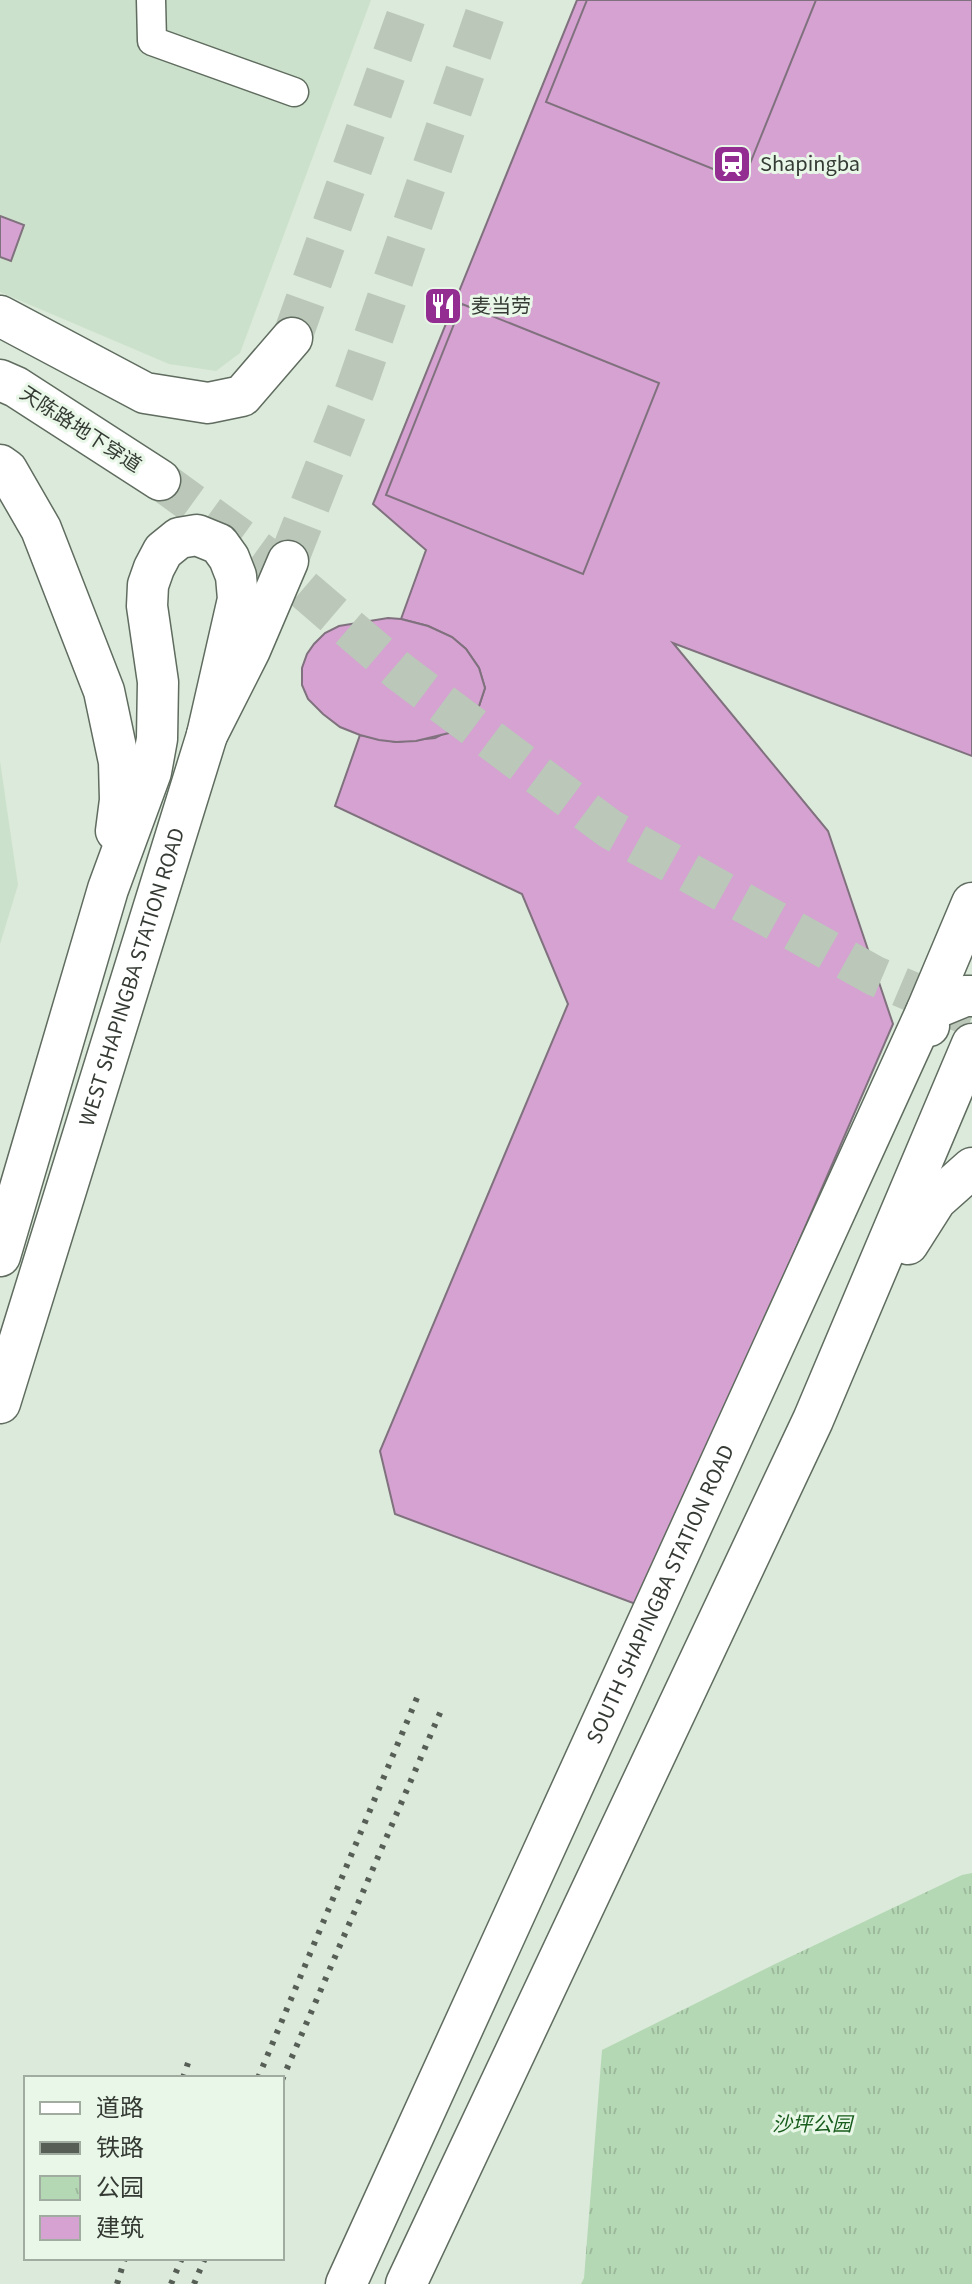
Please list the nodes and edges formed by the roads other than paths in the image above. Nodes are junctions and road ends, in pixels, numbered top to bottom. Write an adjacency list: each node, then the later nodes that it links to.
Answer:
1 (151, 0): 2 (street)
2 (294, 92)
3 (0, 316): 4 (main road)
4 (292, 338)
5 (0, 380): 7 (main road, 天陈路地下穿道)
6 (0, 465): 10 (main road)
7 (160, 480)
8 (288, 561): 9 (main road, WEST SHAPINGBA STATION ROAD)
9 (207, 735): 10 (main road); 18 (main road, WEST SHAPINGBA STATION ROAD)
10 (108, 889): 17 (main road)
11 (972, 903): 13 (main road, SOUTH SHAPINGBA STATION ROAD)
12 (972, 996): 13 (main road)
13 (926, 1012): 15 (main road); 20 (main road, SOUTH SHAPINGBA STATION ROAD)
14 (972, 1044): 15 (main road)
15 (964, 1092): 19 (main road)
16 (972, 1168): 19 (main road)
17 (0, 1256)
18 (0, 1403)
19 (813, 1420): 21 (main road)
20 (346, 2284)
21 (406, 2284)

